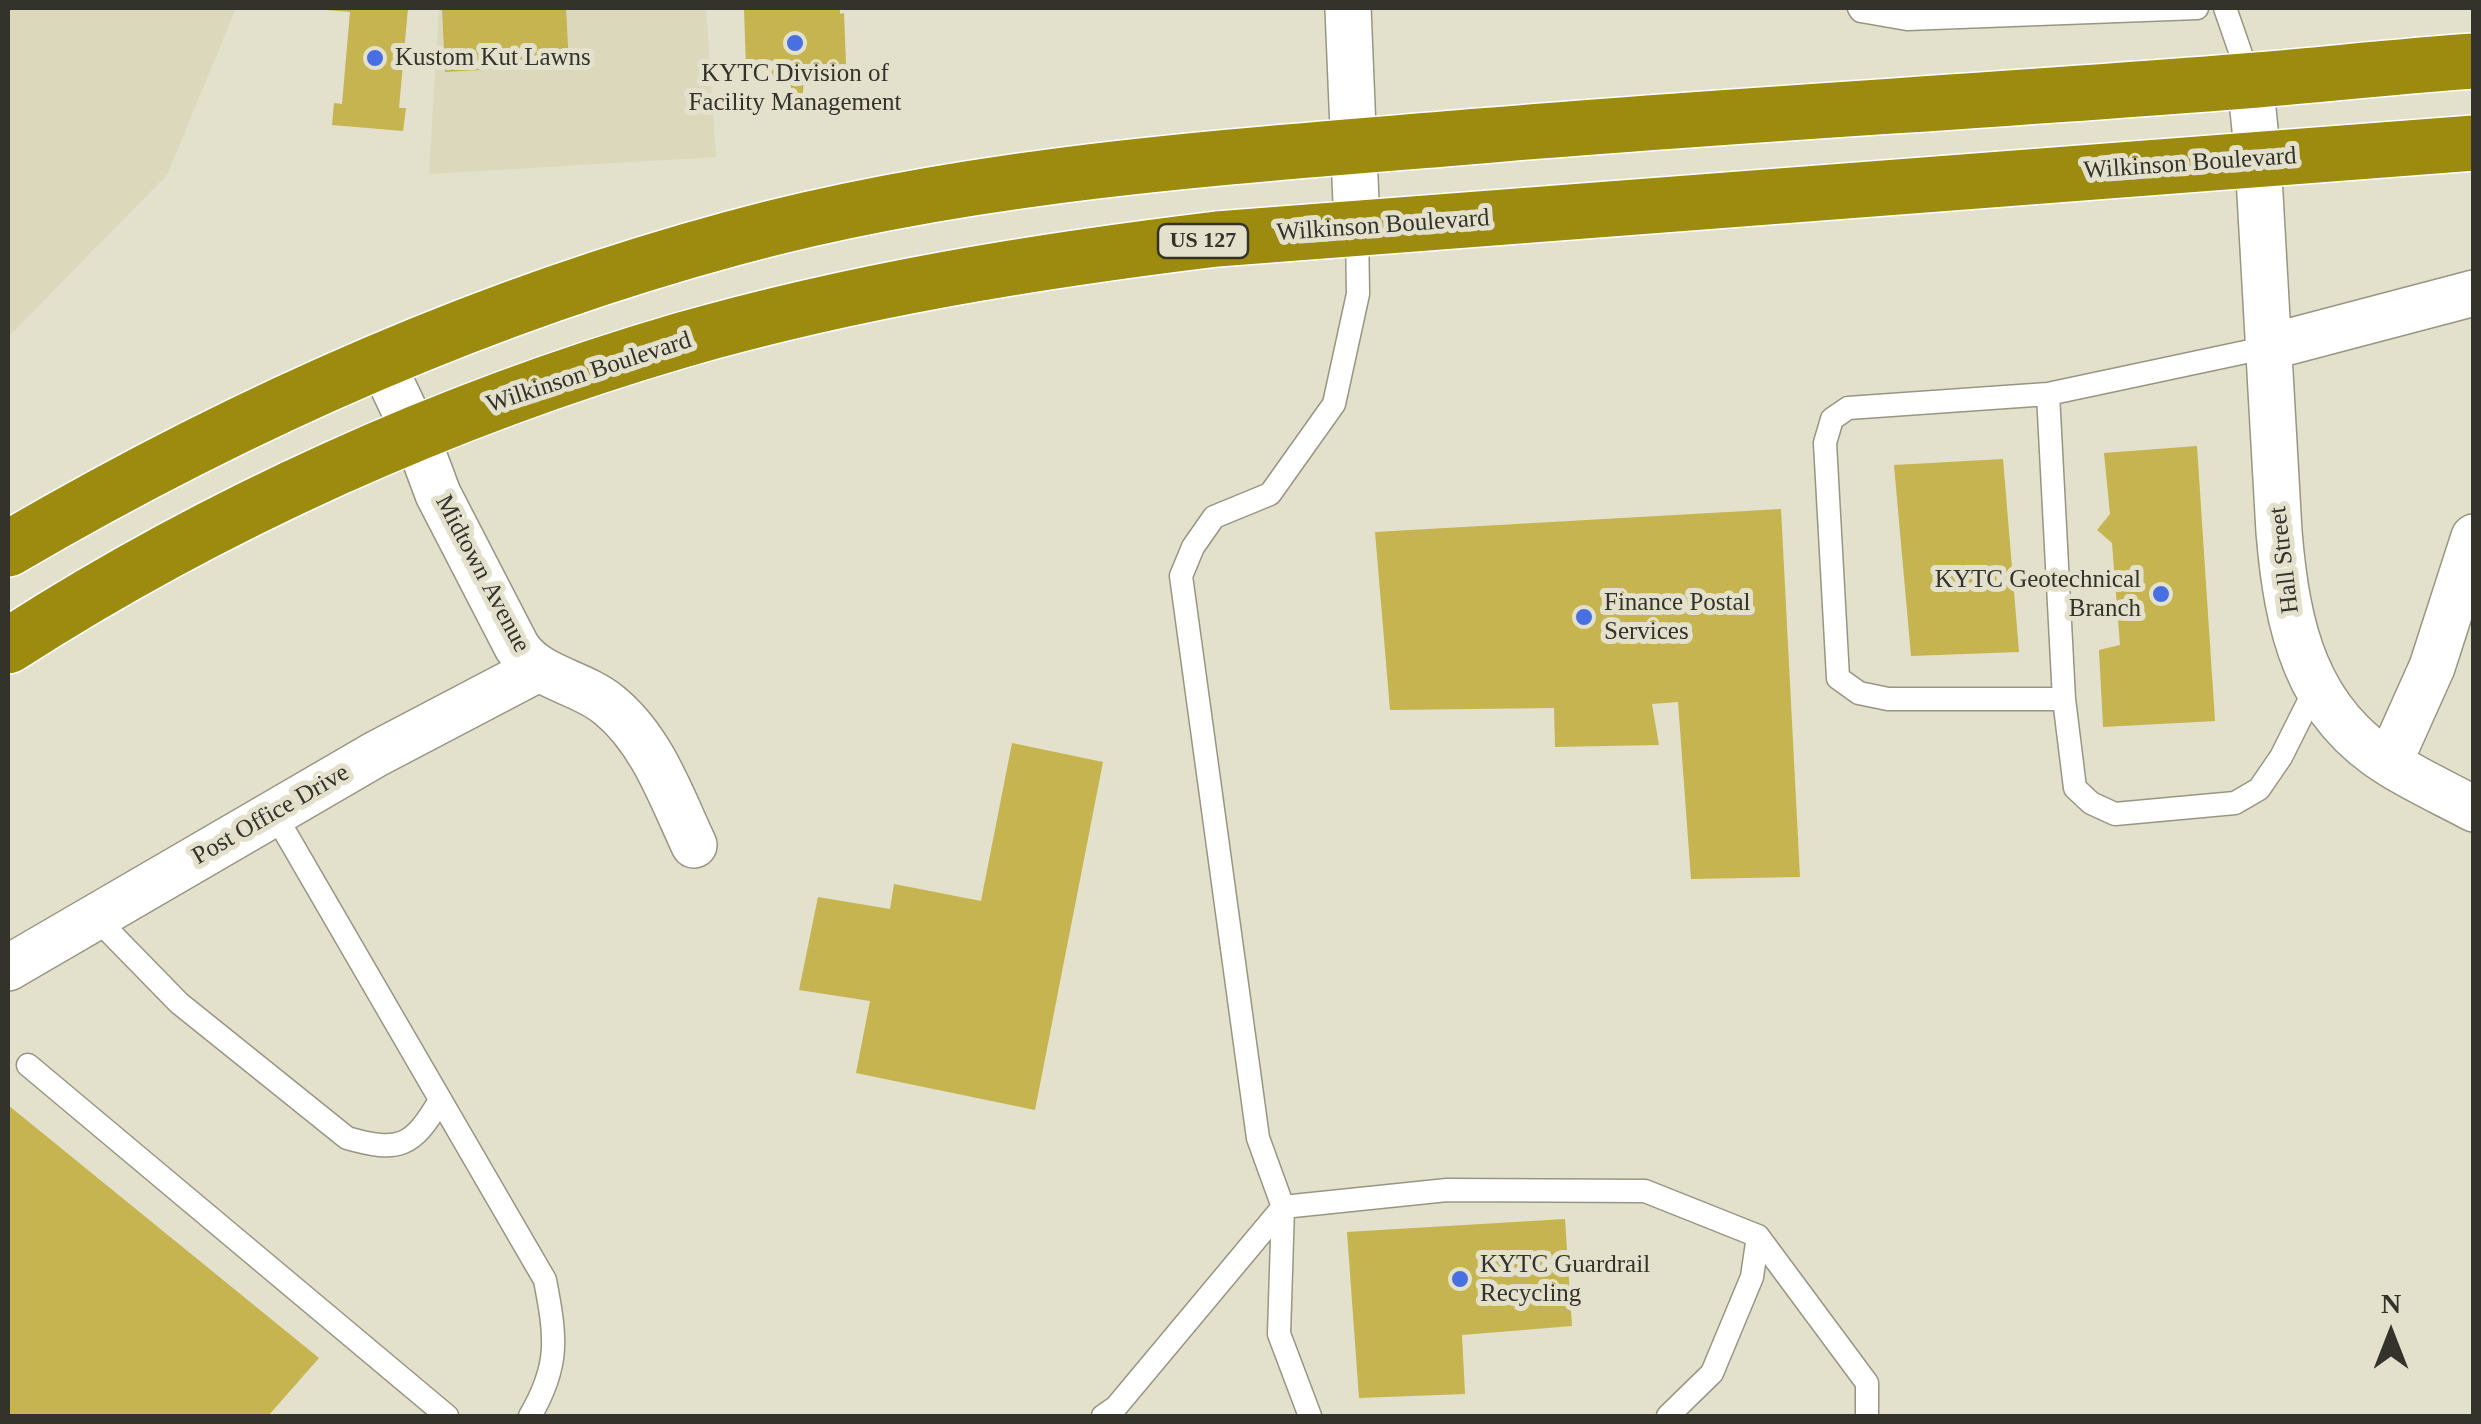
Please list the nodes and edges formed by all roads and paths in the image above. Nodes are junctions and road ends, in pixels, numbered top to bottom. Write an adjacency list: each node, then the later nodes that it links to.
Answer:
1 (1348, 8): 8 (street)
2 (1860, 8): 3 (lane)
3 (2197, 8)
4 (2226, 8): 6 (lane)
5 (2474, 61): 6 (highway)
6 (2250, 80): 8 (highway); 9 (street, Hall Street)
7 (2474, 143): 9 (highway, Wilkinson Boulevard / US 127)
8 (1354, 146): 10 (street); 13 (highway)
9 (2258, 159): 10 (highway, Wilkinson Boulevard / US 127); 12 (street, Hall Street)
10 (1358, 227): 15 (highway, Wilkinson Boulevard / US 127); 30 (lane)
11 (2474, 293): 12 (street)
12 (2268, 346): 14 (lane); 20 (street, Hall Street)
13 (381, 361): 15 (street, Midtown Avenue); 17 (highway)
14 (2048, 394): 21 (lane); 21 (lane)
15 (416, 435): 18 (highway, Wilkinson Boulevard / US 127); 19 (street, Midtown Avenue)
16 (2474, 537): 22 (street)
17 (8, 549)
18 (8, 646)
19 (538, 669): 24 (street, Post Office Drive); 25 (street, Midtown Avenue)
20 (2316, 688): 21 (lane); 22 (street, Hall Street)
21 (2064, 699)
22 (2389, 763): 23 (street, Hall Street)
23 (2474, 809)
24 (274, 813): 26 (street, Post Office Drive); 29 (lane)
25 (694, 845)
26 (95, 917): 27 (street, Post Office Drive); 29 (lane)
27 (8, 968)
28 (28, 1065): 32 (lane)
29 (440, 1100): 33 (lane)
30 (1283, 1206): 31 (lane); 34 (lane); 35 (lane)
31 (1758, 1236): 36 (lane); 37 (lane)
32 (447, 1416)
33 (530, 1416)
34 (1103, 1416)
35 (1310, 1416)
36 (1668, 1416)
37 (1867, 1416)

